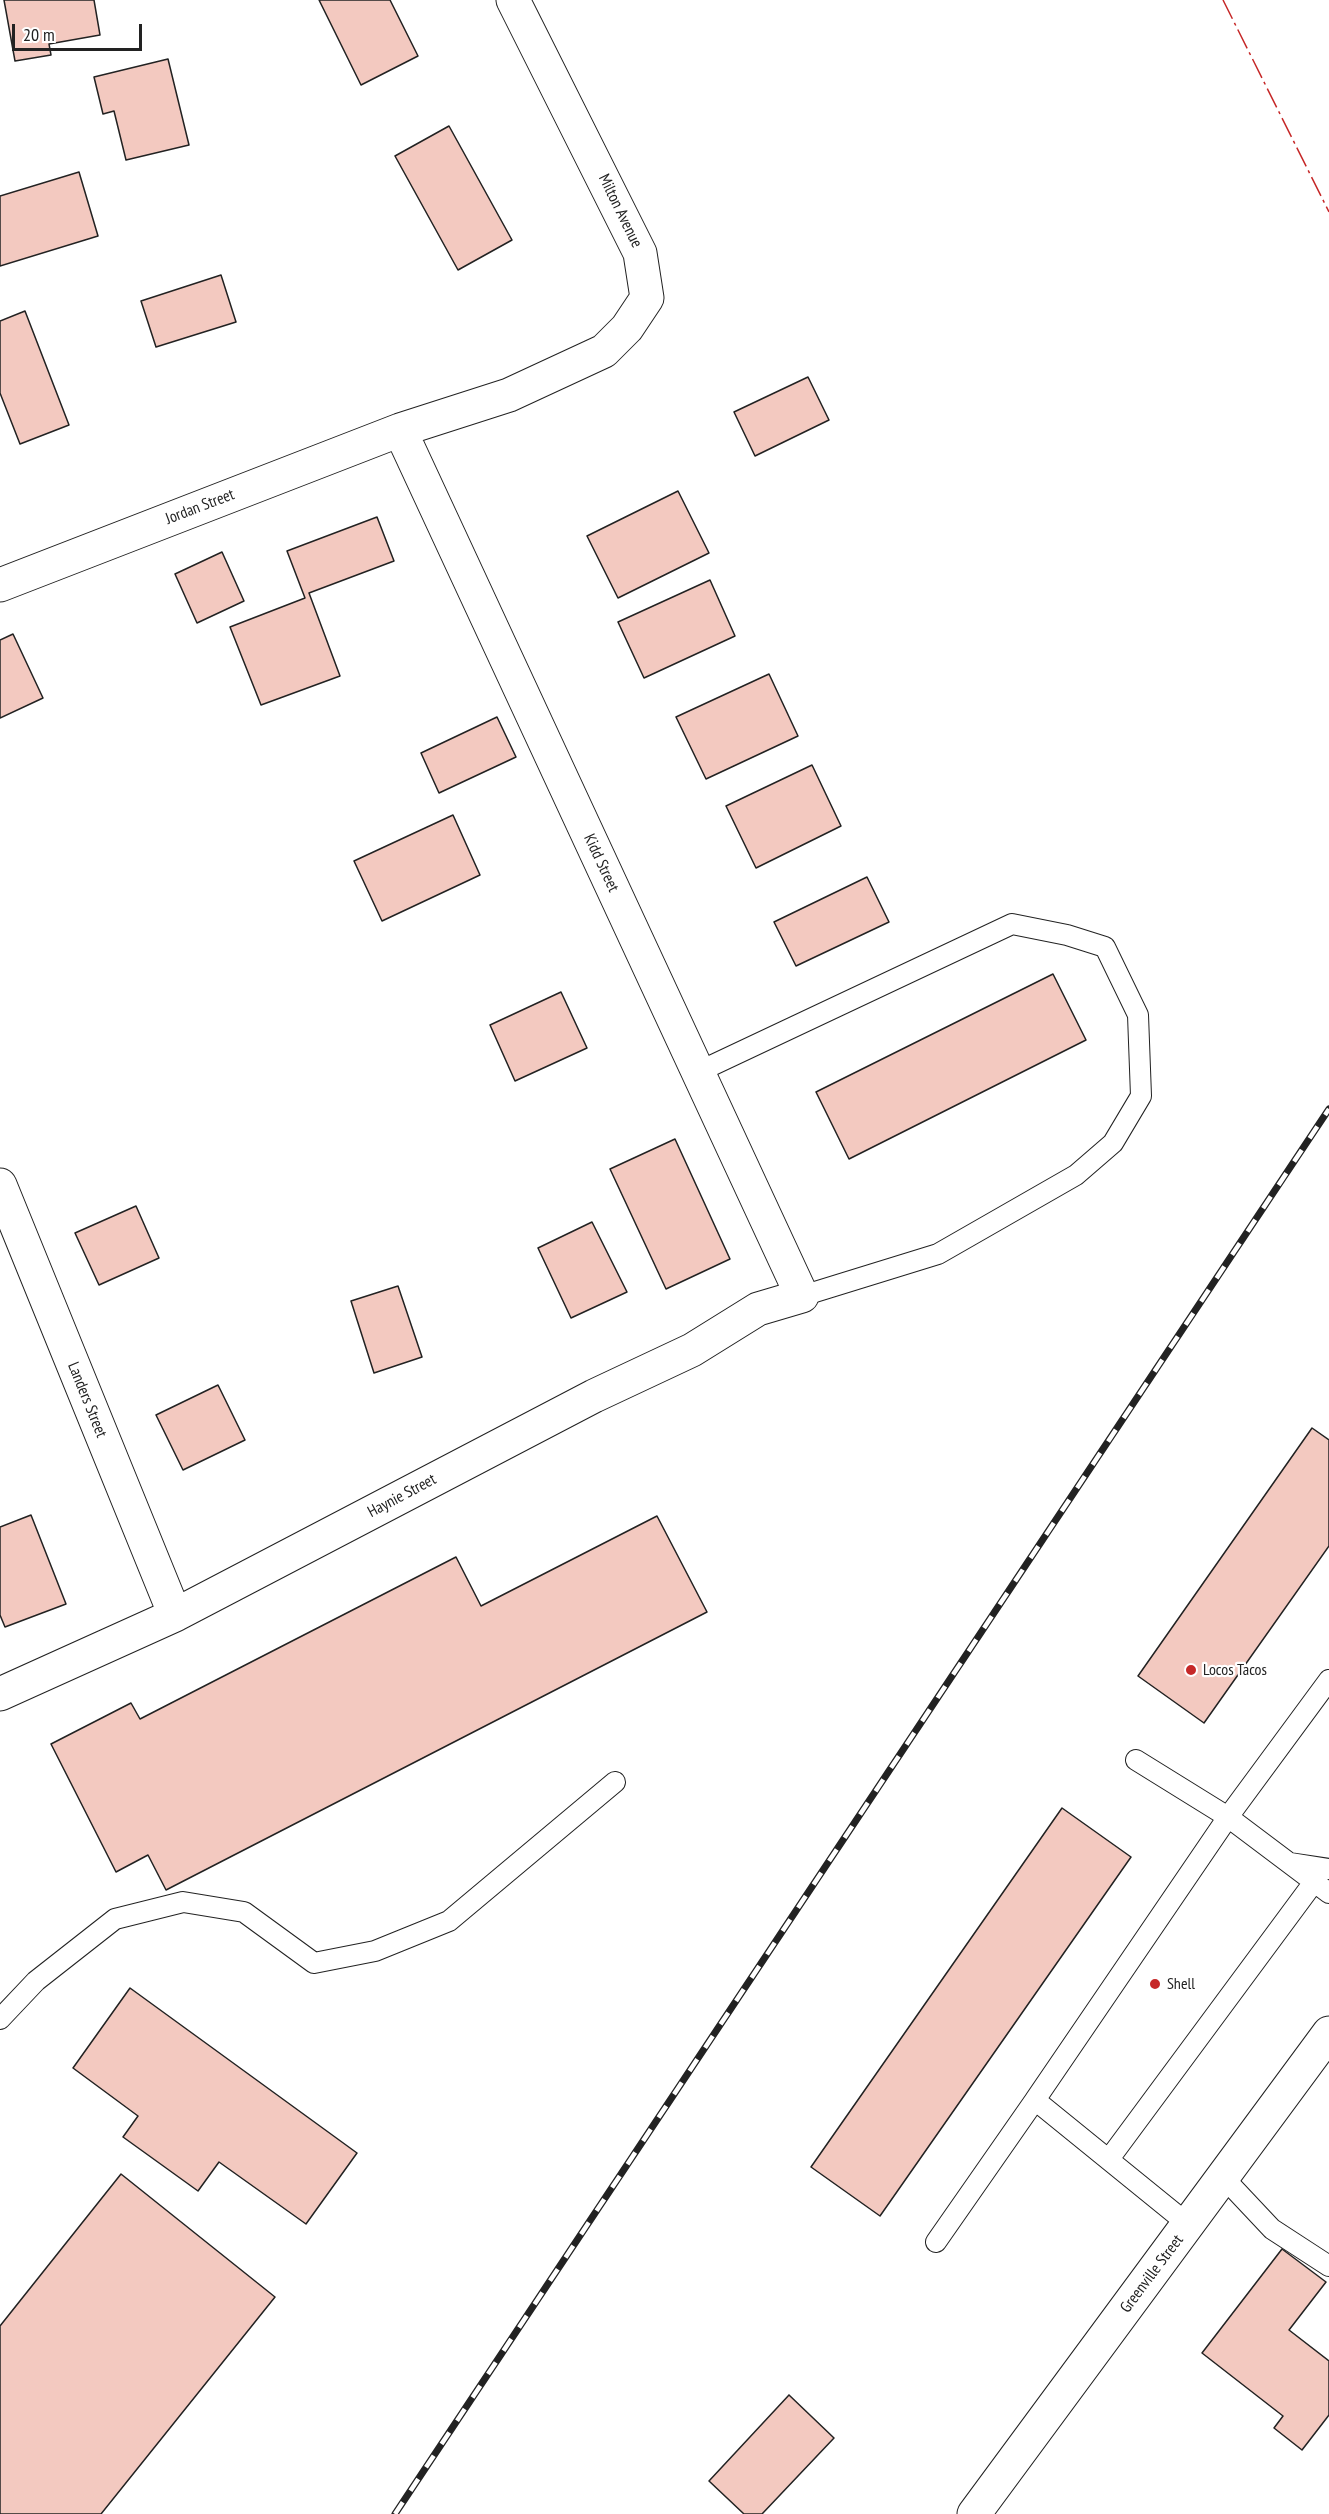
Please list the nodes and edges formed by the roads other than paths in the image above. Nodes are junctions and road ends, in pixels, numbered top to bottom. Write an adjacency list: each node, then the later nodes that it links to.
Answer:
1 (513, 0): 2 (street, Milton Avenue)
2 (400, 430): 3 (street, Jordan Street); 4 (street, Kidd Street)
3 (0, 585)
4 (698, 1072): 6 (street, Kidd Street); 6 (lane)
5 (0, 1185): 7 (street, Landers Street)
6 (802, 1296): 7 (street, Haynie Street)
7 (175, 1616): 9 (street, Haynie Street)
8 (1329, 1680): 12 (lane)
9 (0, 1694)
10 (1136, 1760): 12 (lane)
11 (615, 1782): 16 (lane)
12 (1228, 1817): 13 (lane); 18 (lane)
13 (1288, 1863): 14 (lane); 15 (lane)
14 (1329, 1869)
15 (1321, 1888): 19 (lane)
16 (0, 2019)
17 (1329, 2033): 20 (street, Greenville Street)
18 (1035, 2100): 19 (lane); 22 (lane)
19 (1109, 2159): 21 (lane)
20 (1224, 2178): 21 (street, Greenville Street); 23 (lane)
21 (1189, 2225): 24 (street, Greenville Street)
22 (936, 2242)
23 (1329, 2266)
24 (974, 2514)

